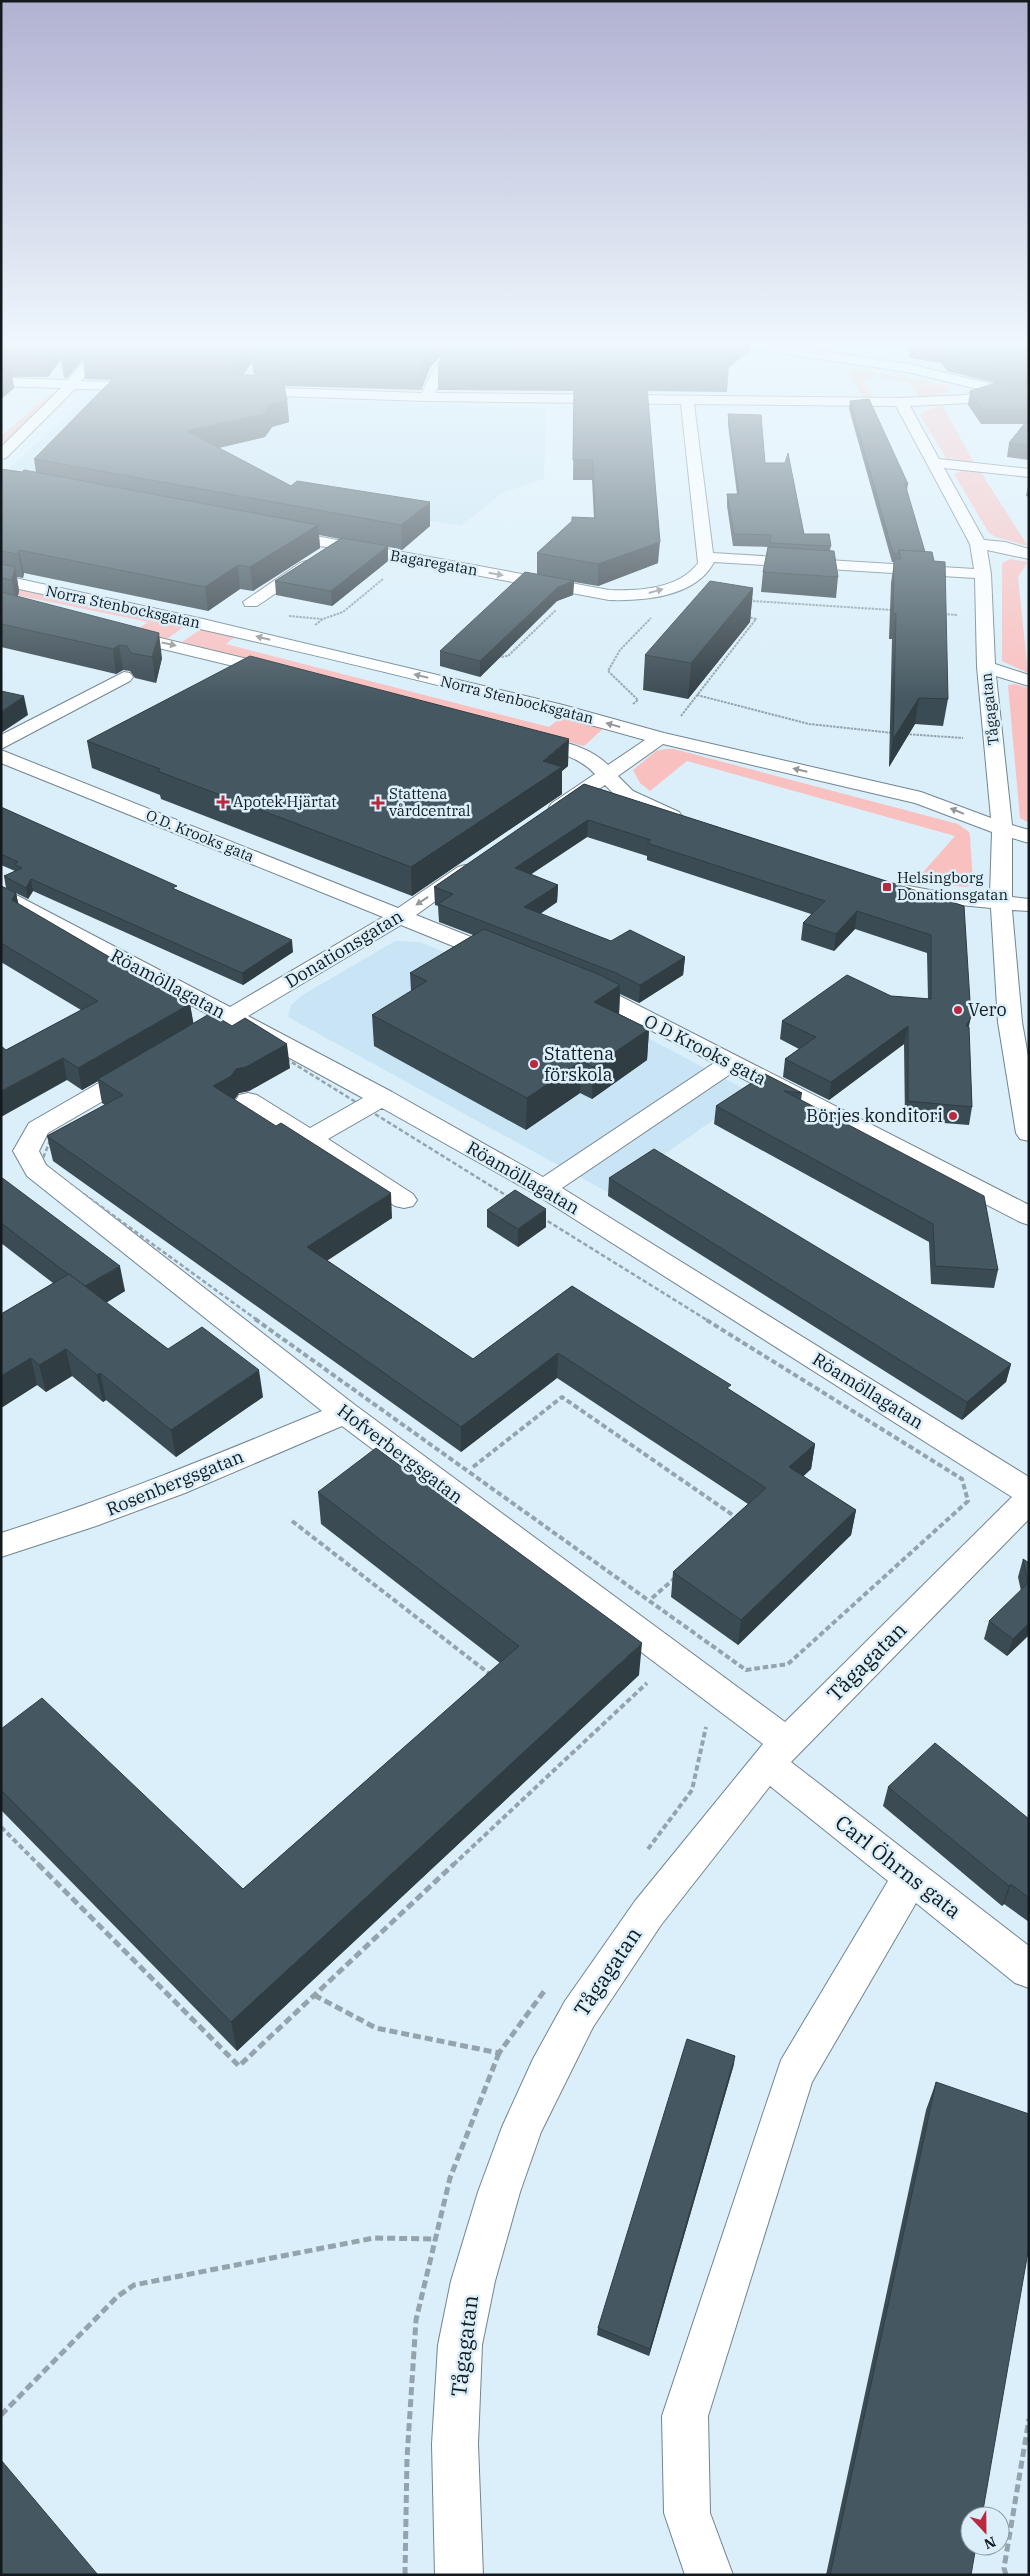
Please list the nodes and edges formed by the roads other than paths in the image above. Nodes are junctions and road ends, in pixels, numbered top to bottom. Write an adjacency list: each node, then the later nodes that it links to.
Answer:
1 (694, 460): 9 (street)
2 (932, 460): 3 (street, Tågagatan)
3 (934, 463): 4 (street); 6 (street, Tågagatan)
4 (1029, 473)
5 (271, 533): 7 (street, Bagaregatan)
6 (978, 544): 8 (street); 10 (street, Tågagatan)
7 (336, 546): 9 (street, Bagaregatan, one-way to 9); 12 (street)
8 (1029, 554)
9 (706, 557): 10 (street)
10 (984, 574): 14 (street, Tågagatan)
11 (1, 580): 19 (street, Norra Stenbocksgatan, one-way to 11)
12 (251, 602)
13 (107, 630): 16 (street, Norra Stenbocksgatan, one-way to 16)
14 (986, 667): 17 (street); 25 (street, Tågagatan)
15 (124, 677): 20 (street)
16 (296, 677)
17 (1029, 681)
18 (516, 736): 22 (street, Norra Stenbocksgatan)
19 (660, 738): 22 (street); 25 (street, Norra Stenbocksgatan, one-way to 19)
20 (1, 743)
21 (1, 756): 32 (street, O.D. Krooks gata)
22 (606, 775): 23 (street); 24 (street, Norra Stenbocksgatan)
23 (542, 819)
24 (693, 824)
25 (1002, 829): 26 (street, Norra Stenbocksgatan); 30 (street, Tågagatan)
26 (1029, 837)
27 (478, 862): 32 (street, Donationsgatan, one-way to 32)
28 (879, 885): 30 (street)
29 (1, 893): 35 (street, Röamöllagatan)
30 (1001, 903): 31 (street); 36 (street, Tågagatan)
31 (1029, 905)
32 (398, 917): 33 (street); 35 (street, Donationsgatan)
33 (516, 963)
34 (561, 981): 37 (street, O D Krooks gata)
35 (230, 1017): 39 (street, Röamöllagatan); 42 (street, Donationsgatan)
36 (1019, 1026): 40 (street, Tågagatan)
37 (730, 1063): 43 (street); 45 (street, O D Krooks gata)
38 (248, 1100): 41 (street)
39 (374, 1102): 41 (street); 43 (street, Röamöllagatan)
40 (1029, 1132)
41 (310, 1139): 44 (street)
42 (26, 1151): 46 (street, Hofverbergsgatan)
43 (544, 1188): 47 (street, Röamöllagatan)
44 (404, 1200)
45 (1029, 1216)
46 (345, 1413): 49 (street, Rosenbergsgatan); 50 (street, Hofverbergsgatan)
47 (1029, 1492)
48 (1029, 1499): 50 (street, Tågagatan)
49 (1, 1545)
50 (777, 1753): 51 (street, Carl Öhrns gata); 53 (street, Tågagatan)
51 (911, 1878): 52 (street, Carl Öhrns gata); 54 (street)
52 (1029, 1970)
53 (459, 2575)
54 (709, 2575)

